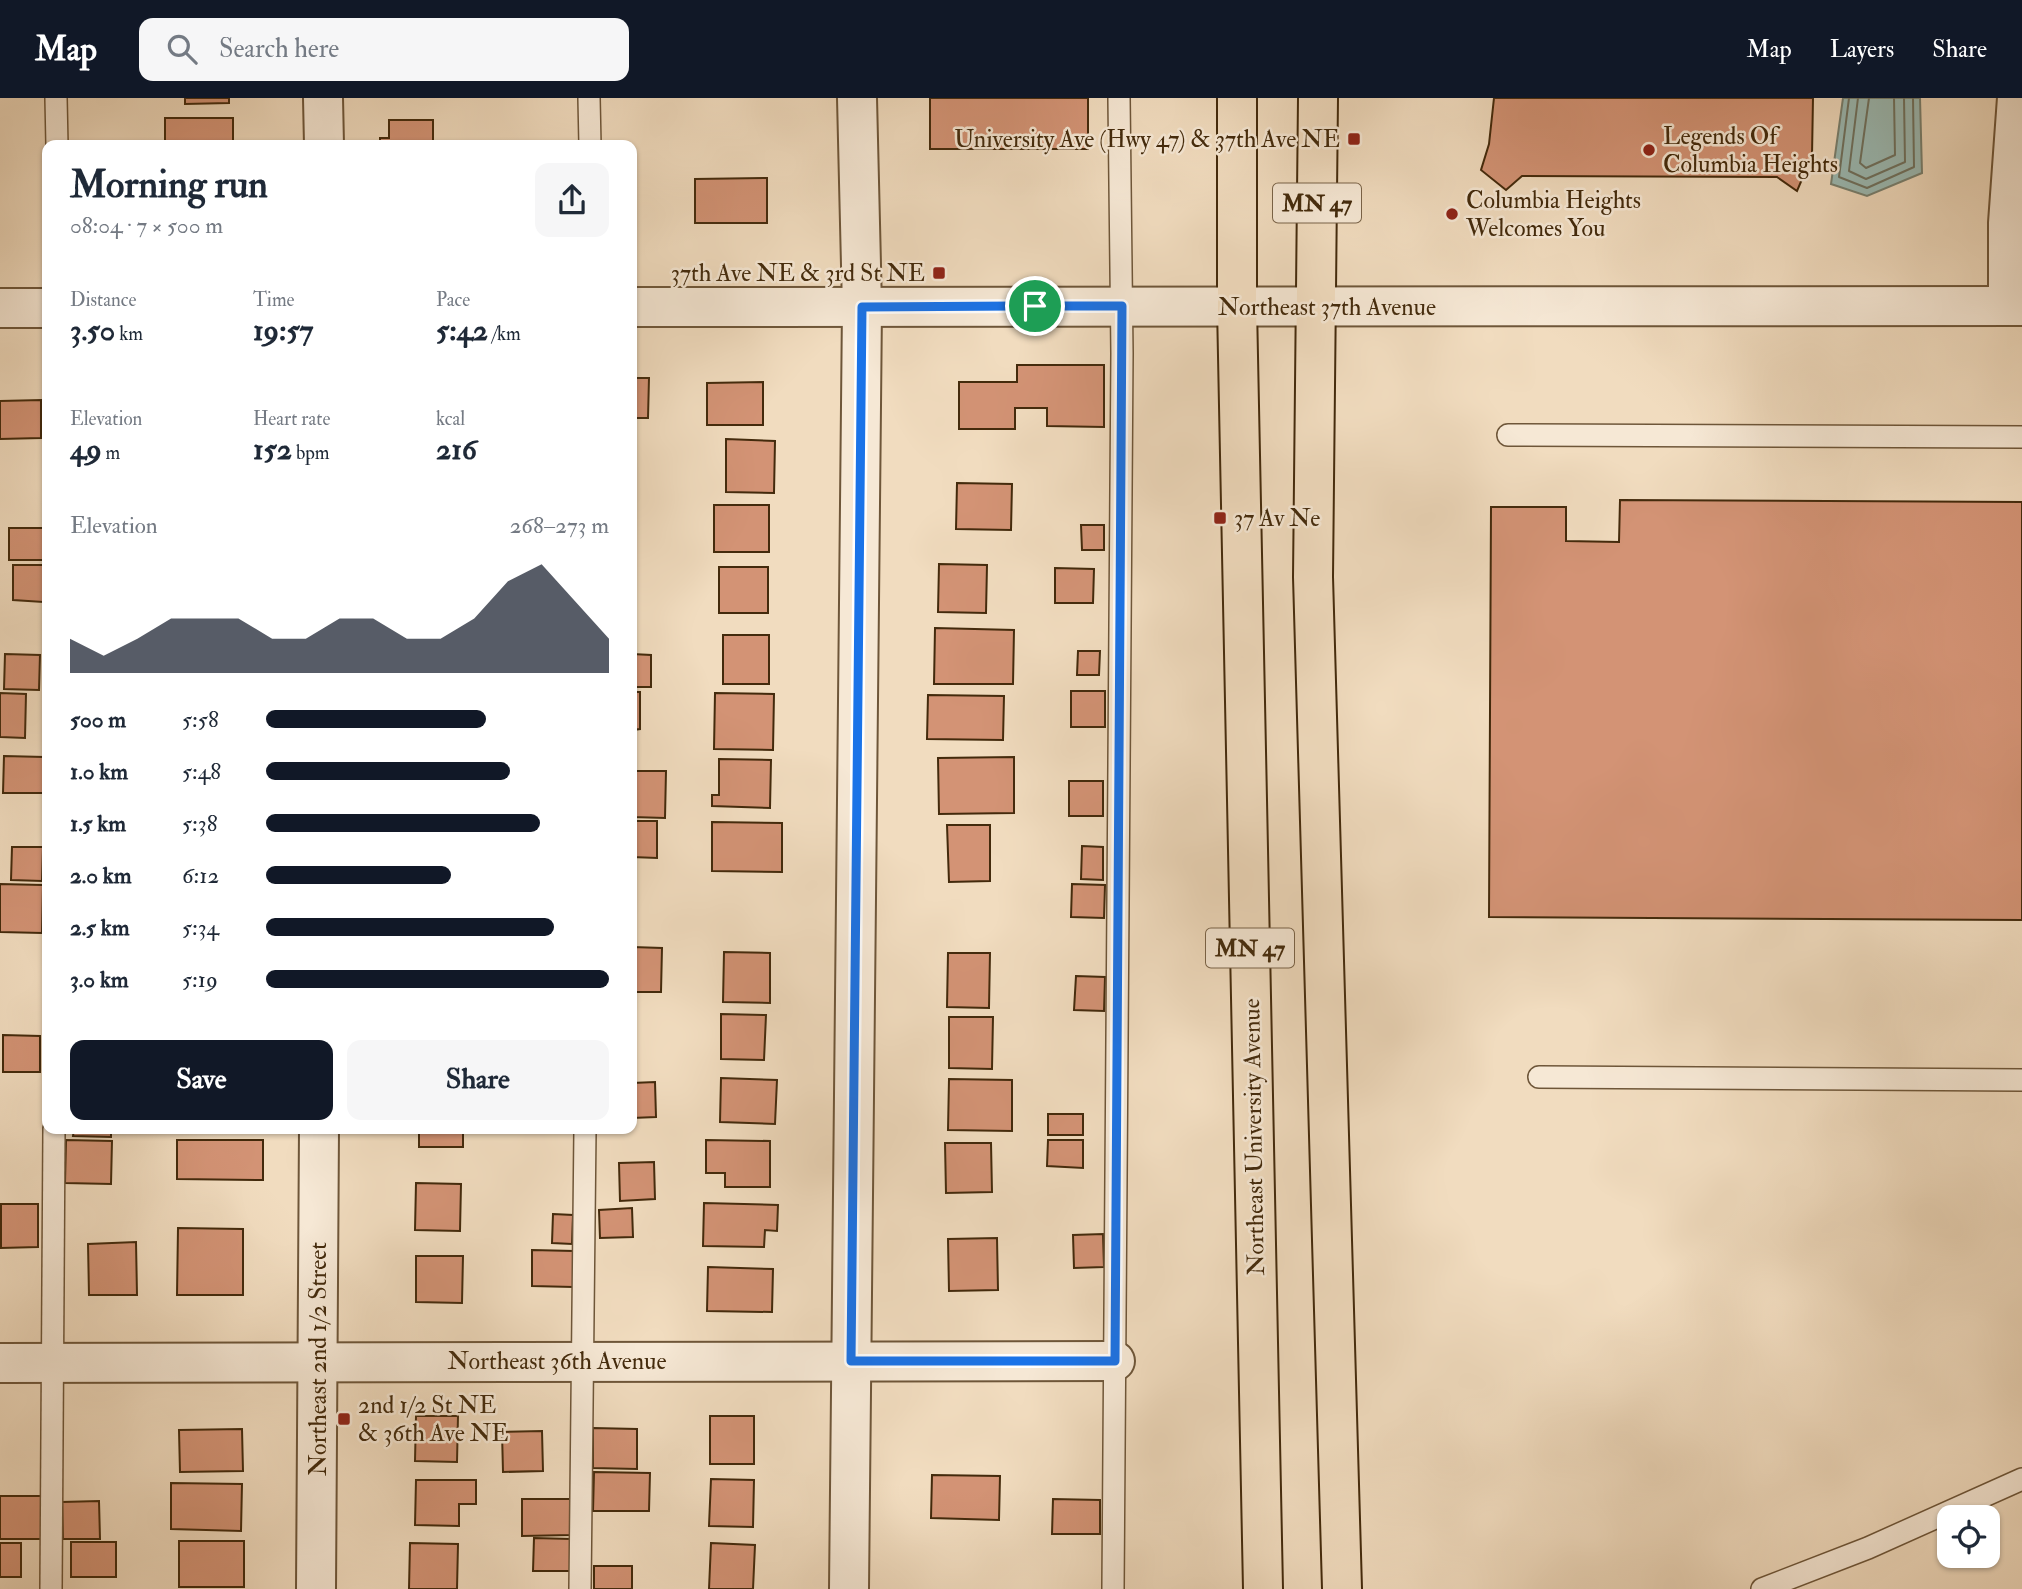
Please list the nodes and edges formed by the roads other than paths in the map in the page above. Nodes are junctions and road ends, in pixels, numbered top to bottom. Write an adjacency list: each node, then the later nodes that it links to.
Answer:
1 (56, 98): 9 (lane)
2 (323, 98): 10 (street)
3 (589, 98): 11 (lane)
4 (857, 98): 15 (street)
5 (1119, 98): 12 (lane)
6 (1237, 98): 16 (main road, MN 47)
7 (1318, 98): 17 (main road, MN 47)
8 (2017, 98): 13 (street)
9 (57, 140)
10 (324, 140)
11 (590, 140)
12 (1122, 306): 15 (street, Northeast 37th Avenue); 16 (street, Northeast 37th Avenue); 29 (lane)
13 (2015, 306): 17 (street, Northeast 37th Avenue)
14 (637, 307): 15 (street, Northeast 37th Avenue)
15 (862, 307): 28 (street)
16 (1237, 307): 17 (street, Northeast 37th Avenue); 39 (main road, Northeast University Avenue / MN 47)
17 (1315, 307): 40 (main road, MN 47)
18 (0, 308): 19 (street)
19 (42, 308)
20 (2022, 432): 21 (lane)
21 (1508, 435)
22 (1539, 1077): 23 (lane)
23 (2022, 1080)
24 (54, 1134): 32 (lane)
25 (319, 1134): 30 (street, Northeast 2nd 1/2 Street)
26 (584, 1134): 27 (lane)
27 (582, 1361): 28 (street, Northeast 36th Avenue); 30 (street, Northeast 36th Avenue); 36 (lane)
28 (851, 1361): 29 (street, Northeast 36th Avenue); 37 (street)
29 (1115, 1361): 38 (lane)
30 (317, 1362): 32 (street, Northeast 36th Avenue); 35 (street, Northeast 2nd 1/2 Street)
31 (0, 1363): 32 (street, Northeast 36th Avenue)
32 (52, 1363): 34 (lane)
33 (2022, 1479): 41 (lane)
34 (51, 1589)
35 (316, 1589)
36 (580, 1589)
37 (849, 1589)
38 (1113, 1589)
39 (1263, 1589)
40 (1342, 1589)
41 (1762, 1589)

